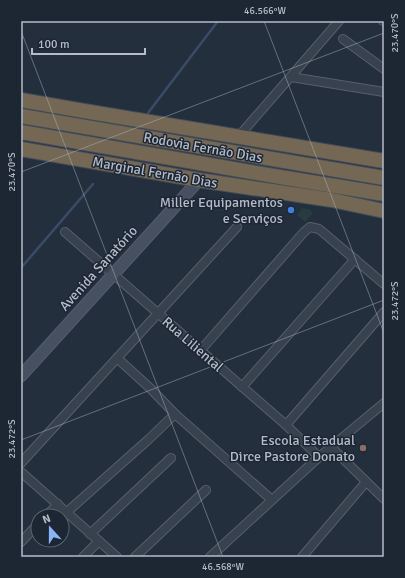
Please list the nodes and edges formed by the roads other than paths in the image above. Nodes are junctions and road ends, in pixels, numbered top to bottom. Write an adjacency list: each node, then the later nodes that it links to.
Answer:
1 (339, 21): 4 (street)
2 (343, 40): 3 (street)
3 (384, 69)
4 (291, 77): 5 (street); 9 (street)
5 (384, 92)
6 (21, 100): 9 (highway)
7 (21, 116): 12 (highway, Rodovia Fernão Dias)
8 (21, 132): 14 (highway, Rodovia Fernão Dias)
9 (239, 136): 11 (highway)
10 (21, 149): 13 (highway, Marginal Fernão Dias)
11 (384, 161)
12 (384, 178)
13 (199, 180): 15 (highway, Marginal Fernão Dias); 19 (street, Avenida Sanatório)
14 (384, 194)
15 (384, 211)
16 (237, 227): 22 (street)
17 (65, 232): 19 (street, Rua Liliental)
18 (356, 259): 20 (street); 23 (street); 26 (street)
19 (113, 274): 22 (street, Rua Liliental); 25 (street, Avenida Sanatório)
20 (384, 284)
21 (384, 312): 29 (street)
22 (158, 313): 23 (street, Rua Liliental); 24 (street)
23 (200, 351): 26 (street, Rua Liliental)
24 (117, 358): 28 (street); 33 (street)
25 (21, 376)
26 (242, 387): 29 (street, Rua Liliental)
27 (384, 402): 30 (street)
28 (175, 414): 38 (street); 42 (street)
29 (286, 425): 31 (street, Rua Liliental)
30 (331, 447): 31 (street); 35 (street)
31 (319, 457): 38 (street)
32 (171, 458): 45 (street)
33 (21, 463)
34 (21, 472): 39 (street)
35 (366, 482): 37 (street); 52 (street)
36 (206, 490): 50 (street)
37 (384, 499)
38 (272, 500): 51 (street)
39 (58, 504): 40 (street); 41 (street)
40 (54, 508)
41 (62, 508)
42 (70, 508)
43 (70, 516): 45 (street)
44 (30, 532): 47 (street)
45 (90, 534): 46 (street)
46 (99, 541): 48 (street); 49 (street)
47 (21, 542)
48 (83, 557)
49 (116, 557)
50 (134, 557)
51 (210, 557)
52 (302, 557)

